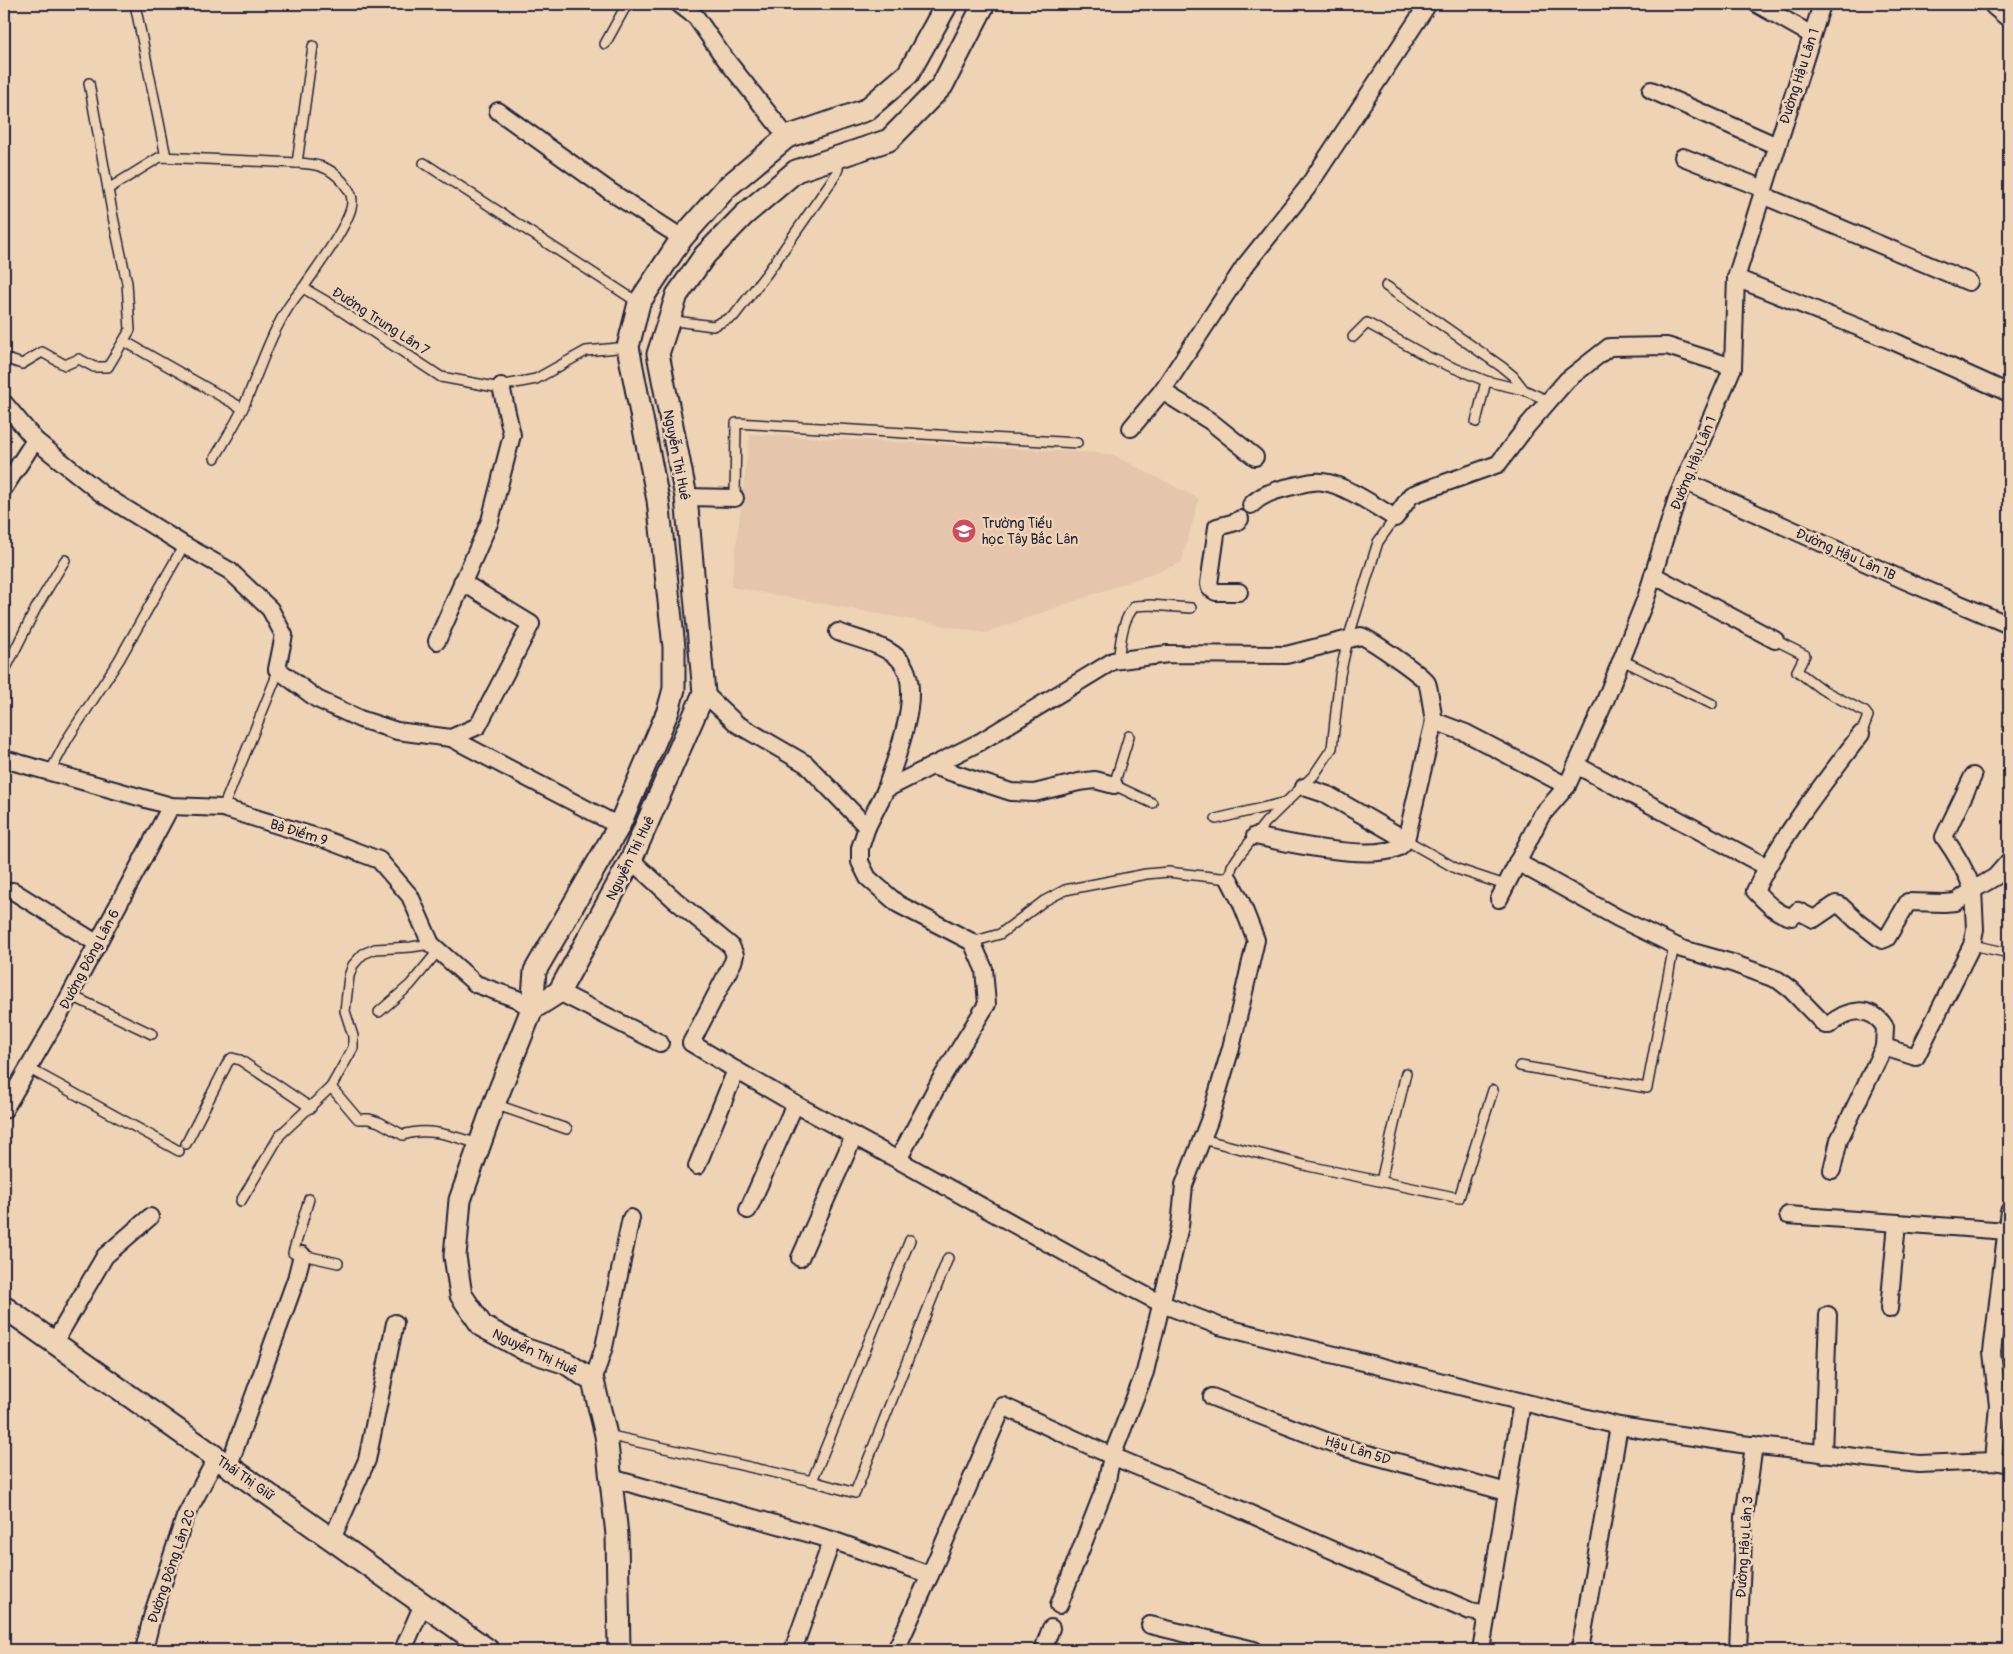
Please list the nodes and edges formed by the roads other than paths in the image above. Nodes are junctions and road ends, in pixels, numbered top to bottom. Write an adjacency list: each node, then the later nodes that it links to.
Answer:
1 (135, 4): 20 (lane)
2 (627, 4): 12 (lane)
3 (680, 4): 17 (street)
4 (947, 4): 17 (street, Nguyễn Thị Huê)
5 (984, 4): 19 (street, Nguyễn Thị Huê)
6 (1757, 4): 11 (street)
7 (1822, 4): 11 (street, Đường Hậu Lân 1)
8 (1997, 4): 10 (main road)
9 (1422, 6): 41 (street)
10 (2009, 14)
11 (1812, 35): 18 (street, Đường Hậu Lân 1)
12 (605, 44)
13 (313, 46): 22 (lane)
14 (90, 83): 24 (lane)
15 (1651, 90): 18 (street)
16 (498, 111): 26 (street)
17 (786, 137): 26 (street, Nguyễn Thị Huê)
18 (1777, 146): 25 (street, Đường Hậu Lân 1)
19 (839, 156): 32 (street, Nguyễn Thị Huê); 32 (lane)
20 (166, 157): 22 (lane); 24 (lane)
21 (1683, 157): 25 (street)
22 (297, 163): 30 (lane)
23 (424, 163): 31 (lane)
24 (108, 189): 34 (lane)
25 (1763, 192): 27 (street, Đường Hậu Lân 1); 28 (street)
26 (682, 238): 31 (street, Nguyễn Thị Huê)
27 (1736, 278): 37 (street, Đường Hậu Lân 1); 42 (street)
28 (1970, 282)
29 (1386, 286): 40 (lane)
30 (303, 288): 39 (lane, Đường Trung Lân 7); 45 (lane)
31 (639, 303): 35 (street, Nguyễn Thị Huê)
32 (668, 320): 54 (street, Nguyễn Thị Huê)
33 (1353, 337): 38 (lane)
34 (124, 341): 36 (lane); 45 (lane)
35 (628, 347): 39 (lane, Đường Trung Lân 7); 56 (street, Nguyễn Thị Huê)
36 (4, 358)
37 (1732, 367): 43 (street); 52 (street, Đường Hậu Lân 1)
38 (1486, 382): 40 (lane); 46 (lane)
39 (501, 386): 63 (street)
40 (1524, 390): 43 (lane)
41 (1162, 391): 47 (street); 50 (street)
42 (2009, 393)
43 (1549, 401): 58 (street)
44 (4, 403): 48 (street)
45 (242, 408): 51 (lane)
46 (1476, 422)
47 (1131, 428)
48 (35, 440): 53 (street); 60 (street)
49 (1077, 443): 55 (lane)
50 (1255, 457)
51 (215, 458)
52 (1684, 481): 62 (street, Đường Hậu Lân 1); 66 (street, Đường Hậu Lân 1B)
53 (4, 488)
54 (686, 497): 55 (street); 56 (street); 75 (street, Nguyễn Thị Huê)
55 (735, 498)
56 (658, 500): 95 (street, Nguyễn Thị Huê)
57 (1251, 505): 58 (street)
58 (1395, 518): 68 (lane)
59 (1240, 519): 64 (street)
60 (184, 546): 73 (street); 84 (lane)
61 (65, 560): 74 (lane)
62 (1653, 575): 69 (street); 71 (street, Đường Hậu Lân 1)
63 (462, 582): 70 (street); 80 (street)
64 (1239, 592)
65 (1190, 608): 72 (lane)
66 (2009, 625)
67 (838, 632): 89 (street)
68 (1348, 639): 72 (street); 77 (street); 88 (lane)
69 (1775, 640): 78 (lane)
70 (437, 641)
71 (1622, 660): 76 (lane); 82 (street, Đường Hậu Lân 1)
72 (1118, 661): 83 (street)
73 (277, 669): 80 (street); 93 (lane)
74 (4, 672)
75 (704, 693): 96 (street); 99 (street, Nguyễn Thị Huê)
76 (1712, 704)
77 (1434, 721): 87 (street); 98 (street)
78 (1861, 734): 102 (street)
79 (1129, 736): 86 (lane)
80 (451, 738): 95 (street)
81 (4, 759): 84 (street, Bà Điểm 9)
82 (1576, 765): 87 (street, Đường Hậu Lân 1); 102 (street)
83 (932, 766): 86 (street); 89 (street)
84 (50, 772): 92 (street, Bà Điểm 9)
85 (1973, 776): 104 (street)
86 (1114, 785): 90 (lane)
87 (1567, 786): 101 (street, Đường Hậu Lân 1)
88 (1304, 787): 91 (lane); 98 (street)
89 (886, 789): 96 (street)
90 (1152, 802)
91 (1287, 802): 94 (lane); 97 (lane)
92 (171, 806): 93 (street, Bà Điểm 9); 108 (street, Đường Đông Lân 6)
93 (223, 808): 111 (street, Bà Điểm 9)
94 (1216, 819)
95 (619, 826): 115 (street, Nguyễn Thị Huê)
96 (867, 828): 107 (street)
97 (1255, 836): 98 (street); 103 (lane)
98 (1406, 840): 106 (lane)
99 (631, 860): 113 (street, Nguyễn Thị Huê); 122 (street)
100 (2009, 861): 104 (street)
101 (1517, 862): 106 (street, Đường Hậu Lân 1); 109 (street)
102 (1767, 867): 104 (street)
103 (1229, 879): 107 (lane); 132 (street)
104 (1973, 890): 110 (street)
105 (13, 891): 108 (street)
106 (1502, 892)
107 (972, 942): 134 (street)
108 (98, 944): 114 (street, Đường Đông Lân 6)
109 (1674, 945): 119 (street); 120 (lane)
110 (1972, 945): 112 (lane); 119 (street)
111 (435, 947): 115 (street, Bà Điểm 9); 116 (lane); 124 (lane)
112 (2009, 953)
113 (559, 992): 115 (street); 118 (street)
114 (70, 995): 117 (lane); 121 (street, Đường Đông Lân 6)
115 (532, 1008): 126 (street, Nguyễn Thị Huê)
116 (379, 1012)
117 (152, 1034)
118 (660, 1043)
119 (1884, 1047): 136 (street)
120 (1520, 1066)
121 (28, 1068): 128 (lane); 129 (street, Đường Đông Lân 6)
122 (736, 1070): 127 (street); 135 (street)
123 (1406, 1073): 137 (lane)
124 (331, 1087): 128 (lane); 133 (lane)
125 (1493, 1090): 137 (lane)
126 (494, 1104): 130 (lane); 133 (street, Nguyễn Thị Huê)
127 (795, 1104): 131 (street); 140 (street)
128 (311, 1108): 139 (lane)
129 (4, 1110)
130 (567, 1129)
131 (854, 1136): 134 (street); 149 (street)
132 (1202, 1139): 137 (lane); 152 (street)
133 (480, 1144): 158 (street, Nguyễn Thị Huê)
134 (898, 1160): 152 (street)
135 (697, 1166)
136 (1832, 1170)
137 (1381, 1181)
138 (309, 1198): 148 (lane)
139 (240, 1201)
140 (748, 1210)
141 (2009, 1210): 146 (street)
142 (1788, 1215): 145 (street)
143 (150, 1217): 157 (street)
144 (631, 1218): 158 (street)
145 (1897, 1223): 146 (street); 154 (street)
146 (2008, 1231): 167 (street)
147 (910, 1240): 170 (lane)
148 (302, 1255): 151 (lane); 166 (street, Đường Đông Lân 2C)
149 (800, 1258)
150 (948, 1258): 170 (lane)
151 (338, 1263)
152 (1162, 1304): 160 (street); 165 (street)
153 (4, 1307): 157 (street, Thái Thị Giữ)
154 (1889, 1308)
155 (1828, 1315): 164 (street)
156 (395, 1324): 172 (street)
157 (54, 1343): 166 (street, Thái Thị Giữ)
158 (593, 1381): 162 (street, Nguyễn Thị Huê)
159 (1212, 1397): 171 (street, Hậu Lân 5D)
160 (1522, 1402): 161 (street); 171 (street)
161 (1619, 1426): 163 (street); 190 (street)
162 (606, 1435): 169 (street, Nguyễn Thị Huê); 170 (lane)
163 (1754, 1445): 164 (street); 191 (street, Đường Hậu Lân 3)
164 (1823, 1454): 167 (street)
165 (1112, 1456): 174 (street); 176 (street); 177 (street)
166 (223, 1461): 172 (street, Thái Thị Giữ); 181 (street, Đường Đông Lân 2C)
167 (1993, 1461): 168 (street)
168 (2009, 1464)
169 (611, 1478): 173 (street); 184 (street, Nguyễn Thị Huê)
170 (812, 1481)
171 (1507, 1492): 177 (street)
172 (332, 1539): 175 (street, Thái Thị Giữ)
173 (832, 1540): 174 (street); 185 (street)
174 (930, 1576): 186 (street)
175 (423, 1604): 180 (street, Thái Thị Giữ); 182 (street)
176 (1059, 1605)
177 (1488, 1614): 189 (street)
178 (1150, 1625): 188 (street)
179 (1051, 1628): 187 (street)
180 (468, 1644): 183 (street, Thái Thị Giữ)
181 (144, 1650)
182 (403, 1650)
183 (488, 1650)
184 (619, 1650)
185 (793, 1650)
186 (896, 1650)
187 (1042, 1650)
188 (1254, 1650)
189 (1482, 1650)
190 (1580, 1650)
191 (1738, 1650)

